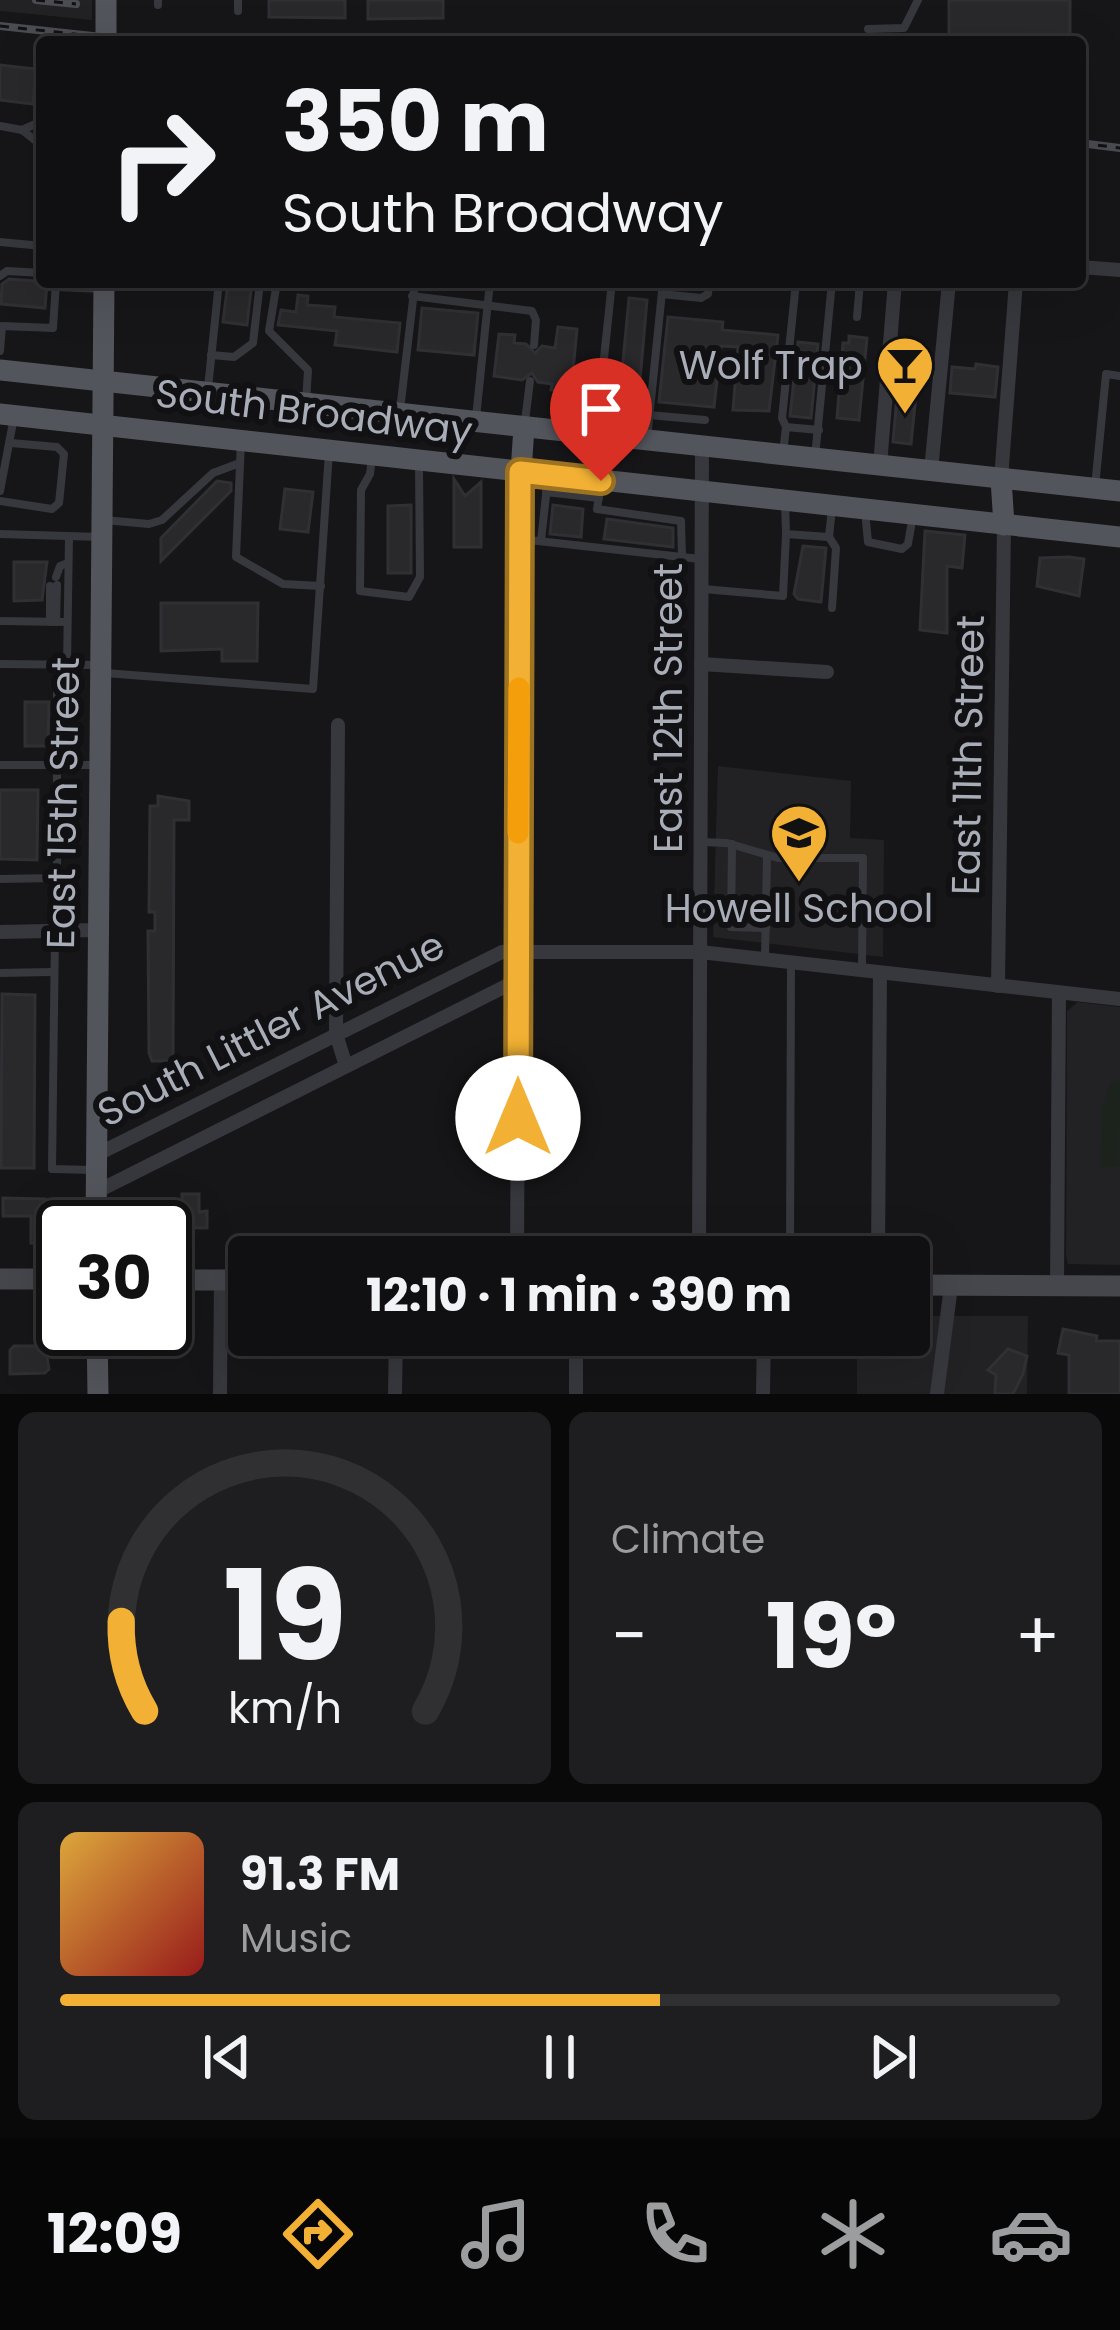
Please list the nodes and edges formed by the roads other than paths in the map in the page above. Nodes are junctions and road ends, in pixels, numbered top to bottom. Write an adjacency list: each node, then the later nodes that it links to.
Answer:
1 (106, 0): 4 (main road)
2 (918, 0): 3 (lane)
3 (868, 29)
4 (106, 36)
5 (36, 124): 7 (lane)
6 (0, 126): 7 (lane)
7 (22, 130): 8 (lane)
8 (36, 141)
9 (0, 242): 10 (lane)
10 (36, 245)
11 (1086, 267): 12 (street)
12 (1120, 270)
13 (36, 273): 14 (lane)
14 (0, 276)
15 (57, 288): 35 (lane)
16 (104, 288): 41 (main road, East 15th Street)
17 (218, 288): 38 (lane)
18 (259, 288): 38 (lane)
19 (277, 288): 44 (lane)
20 (411, 288): 32 (lane)
21 (489, 288): 33 (lane)
22 (610, 288): 54 (lane)
23 (662, 288): 31 (lane)
24 (708, 288): 31 (lane)
25 (795, 288): 52 (lane)
26 (831, 288): 53 (lane)
27 (859, 288): 34 (lane)
28 (895, 288): 65 (street)
29 (949, 288): 66 (street)
30 (1016, 288): 68 (street)
31 (662, 294): 47 (lane)
32 (412, 296): 33 (lane); 45 (lane)
33 (487, 306): 36 (lane); 49 (lane)
34 (857, 317)
35 (1, 324): 37 (lane)
36 (534, 345)
37 (0, 352)
38 (211, 355): 43 (lane)
39 (0, 370): 41 (main road, South Broadway)
40 (1120, 376): 70 (lane)
41 (104, 381): 43 (main road, South Broadway); 50 (main road, East 15th Street)
42 (530, 381): 51 (lane)
43 (208, 392): 44 (main road, South Broadway)
44 (306, 403): 45 (main road, South Broadway)
45 (399, 414): 49 (main road, South Broadway)
46 (7, 415): 50 (main road, South Broadway); 57 (lane)
47 (649, 415): 48 (lane); 56 (lane)
48 (705, 420)
49 (476, 421): 51 (main road, South Broadway)
50 (104, 424): 55 (main road, South Broadway); 81 (main road, East 15th Street)
51 (524, 427): 54 (main road, South Broadway); 67 (main road)
52 (786, 427): 53 (lane); 61 (lane)
53 (819, 430): 62 (lane)
54 (596, 435): 56 (main road, South Broadway)
55 (241, 440): 59 (main road, South Broadway); 64 (lane)
56 (646, 440): 58 (main road, South Broadway)
57 (11, 442): 72 (lane); 75 (lane)
58 (702, 446): 61 (main road, South Broadway); 74 (street, East 12th Street)
59 (329, 450): 60 (main road, South Broadway); 92 (lane)
60 (372, 455): 63 (main road, South Broadway); 63 (lane)
61 (783, 455): 62 (main road, South Broadway)
62 (815, 458): 65 (main road, South Broadway)
63 (419, 460): 67 (main road, South Broadway)
64 (237, 464): 81 (lane); 92 (lane)
65 (880, 465): 66 (main road, South Broadway)
66 (931, 471): 68 (main road, South Broadway)
67 (520, 472): 69 (main road, South Broadway); 87 (street)
68 (1000, 479): 70 (main road, South Broadway); 80 (main road)
69 (547, 484): 71 (main road, South Broadway); 88 (lane)
70 (1095, 488): 73 (main road, South Broadway)
71 (600, 489): 74 (main road, South Broadway); 89 (lane)
72 (0, 491)
73 (1120, 491)
74 (702, 492): 76 (main road, South Broadway); 90 (street, East 12th Street)
75 (0, 501)
76 (786, 501): 77 (main road, South Broadway); 83 (lane)
77 (832, 506): 78 (main road, South Broadway); 85 (lane)
78 (865, 510): 79 (main road, South Broadway); 79 (lane)
79 (914, 515): 80 (main road, South Broadway)
80 (1004, 525): 86 (main road, South Broadway); 124 (street, East 11th Street)
81 (102, 528): 84 (lane); 100 (main road, East 15th Street)
82 (0, 534): 84 (lane)
83 (786, 534): 85 (lane); 93 (lane)
84 (69, 537): 91 (lane)
85 (829, 537): 94 (lane)
86 (1120, 537)
87 (520, 539): 88 (lane); 115 (street)
88 (541, 541): 89 (lane)
89 (682, 557): 90 (lane)
90 (702, 560): 93 (street, East 12th Street)
91 (64, 565): 96 (lane); 96 (lane)
92 (321, 586): 100 (lane)
93 (702, 589): 98 (street, East 12th Street)
94 (832, 608)
95 (0, 621): 96 (lane)
96 (58, 622): 99 (lane)
97 (0, 664): 99 (lane)
98 (701, 664): 101 (street); 106 (street, East 12th Street)
99 (62, 665): 100 (lane); 103 (lane)
100 (100, 669): 104 (main road, East 15th Street)
101 (827, 672)
102 (338, 725): 127 (street)
103 (57, 765): 104 (lane); 105 (lane); 109 (lane)
104 (99, 765): 113 (main road, East 15th Street)
105 (0, 766)
106 (700, 842): 107 (lane); 116 (street, East 12th Street)
107 (732, 844): 108 (lane); 111 (lane)
108 (767, 856): 111 (lane); 119 (lane)
109 (57, 878): 110 (lane); 112 (lane)
110 (0, 879)
111 (766, 928): 117 (lane)
112 (56, 931): 113 (street); 114 (street); 120 (lane)
113 (97, 931): 129 (main road, East 15th Street)
114 (0, 932)
115 (518, 952): 116 (street, South Littler Avenue); 123 (street); 127 (street, South Littler Avenue)
116 (700, 952): 117 (street, South Littler Avenue); 132 (street, East 12th Street)
117 (765, 958): 118 (street, South Littler Avenue)
118 (791, 961): 119 (street, South Littler Avenue); 133 (lane)
119 (862, 970): 122 (street, South Littler Avenue)
120 (51, 972): 121 (lane); 129 (lane)
121 (0, 973)
122 (880, 973): 124 (street, South Littler Avenue); 134 (street)
123 (518, 980): 128 (street, South Littler Avenue); 131 (street)
124 (998, 986): 125 (street, South Littler Avenue)
125 (1059, 993): 126 (street, South Littler Avenue); 142 (street)
126 (1120, 1000)
127 (336, 1034): 128 (street); 129 (street, South Littler Avenue)
128 (346, 1066): 129 (street, South Littler Avenue)
129 (96, 1172): 130 (main road, East 15th Street)
130 (97, 1200)
131 (517, 1236)
132 (699, 1236)
133 (790, 1236)
134 (878, 1236)
135 (0, 1279): 136 (main road)
136 (36, 1279)
137 (192, 1280): 138 (main road)
138 (221, 1280): 139 (main road); 149 (street)
139 (228, 1280)
140 (930, 1286): 141 (main road)
141 (951, 1286): 142 (main road); 153 (street)
142 (1057, 1286): 143 (main road)
143 (1120, 1286)
144 (98, 1356): 148 (main road)
145 (396, 1356): 150 (street)
146 (576, 1356): 151 (street)
147 (764, 1356): 152 (street)
148 (98, 1394)
149 (220, 1394)
150 (395, 1394)
151 (576, 1394)
152 (763, 1394)
153 (937, 1394)

